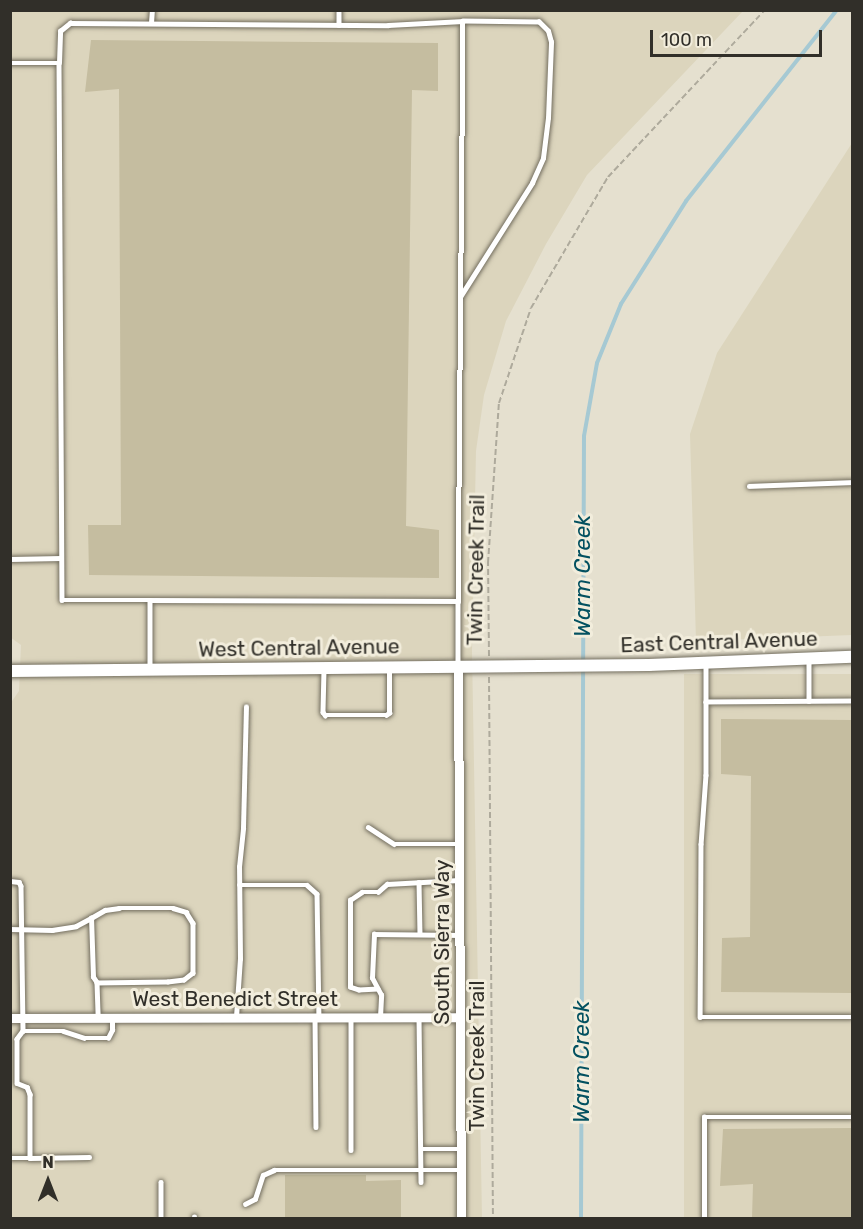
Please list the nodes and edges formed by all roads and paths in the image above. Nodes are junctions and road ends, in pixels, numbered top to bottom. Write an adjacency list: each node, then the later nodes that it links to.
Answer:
1 (152, 10): 5 (lane)
2 (339, 10): 6 (lane)
3 (765, 10): 21 (path, Twin Creek Trail)
4 (463, 21): 6 (lane); 9 (lane); 9 (lane)
5 (151, 23): 6 (lane); 8 (lane)
6 (339, 25)
7 (10, 63): 8 (lane)
8 (59, 63): 12 (lane)
9 (459, 298): 15 (lane)
10 (852, 482): 11 (lane)
11 (749, 486)
12 (62, 558): 13 (lane); 14 (lane)
13 (10, 559)
14 (150, 600): 15 (lane); 24 (lane)
15 (458, 601): 20 (lane)
16 (852, 657): 17 (street, East Central Avenue)
17 (809, 658): 18 (street, East Central Avenue); 26 (lane)
18 (706, 663): 19 (street, East Central Avenue); 28 (lane)
19 (587, 665): 21 (street, West Central Avenue)
20 (458, 666): 21 (street, West Central Avenue); 22 (street, West Central Avenue); 31 (street, South Sierra Way)
21 (489, 666): 72 (path, Twin Creek Trail)
22 (388, 667): 23 (street, West Central Avenue); 23 (lane)
23 (324, 668): 24 (street, West Central Avenue)
24 (150, 670): 25 (street, West Central Avenue)
25 (10, 671)
26 (809, 701): 27 (lane); 28 (lane)
27 (852, 701)
28 (706, 702): 51 (lane)
29 (246, 707): 35 (lane)
30 (368, 826): 31 (lane)
31 (459, 844): 32 (street, South Sierra Way)
32 (459, 879): 34 (lane); 40 (street, South Sierra Way)
33 (10, 881): 38 (lane)
34 (419, 882): 39 (lane); 42 (lane)
35 (239, 885): 45 (lane); 46 (lane)
36 (91, 918): 38 (lane); 41 (lane); 41 (lane)
37 (10, 929): 38 (lane)
38 (21, 929): 53 (lane)
39 (420, 934): 40 (lane); 42 (lane)
40 (460, 935): 50 (street, South Sierra Way)
41 (97, 983): 43 (lane)
42 (378, 989): 48 (lane)
43 (98, 1017): 44 (street, West Benedict Street); 53 (street, West Benedict Street)
44 (112, 1017): 45 (street, West Benedict Street); 54 (lane)
45 (236, 1017): 46 (street, West Benedict Street)
46 (317, 1017): 47 (street, West Benedict Street); 58 (lane)
47 (351, 1017): 48 (street, West Benedict Street); 61 (lane)
48 (380, 1017): 49 (street, West Benedict Street)
49 (419, 1017): 50 (street, West Benedict Street); 59 (lane)
50 (460, 1017): 60 (street, South Sierra Way)
51 (852, 1017)
52 (10, 1018): 53 (street, West Benedict Street)
53 (24, 1018): 54 (lane)
54 (23, 1031): 56 (lane)
55 (10, 1083): 56 (lane)
56 (17, 1083): 64 (lane)
57 (852, 1117): 73 (lane)
58 (316, 1127)
59 (421, 1149): 60 (lane); 65 (lane)
60 (461, 1149): 66 (street, South Sierra Way)
61 (351, 1150)
62 (89, 1157): 64 (lane)
63 (10, 1158): 64 (lane)
64 (30, 1158)
65 (421, 1170): 66 (lane); 68 (lane); 69 (lane)
66 (461, 1170): 71 (street, South Sierra Way)
67 (161, 1182): 70 (lane)
68 (421, 1182)
69 (246, 1204)
70 (161, 1218)
71 (461, 1218)
72 (493, 1218)
73 (704, 1218)

